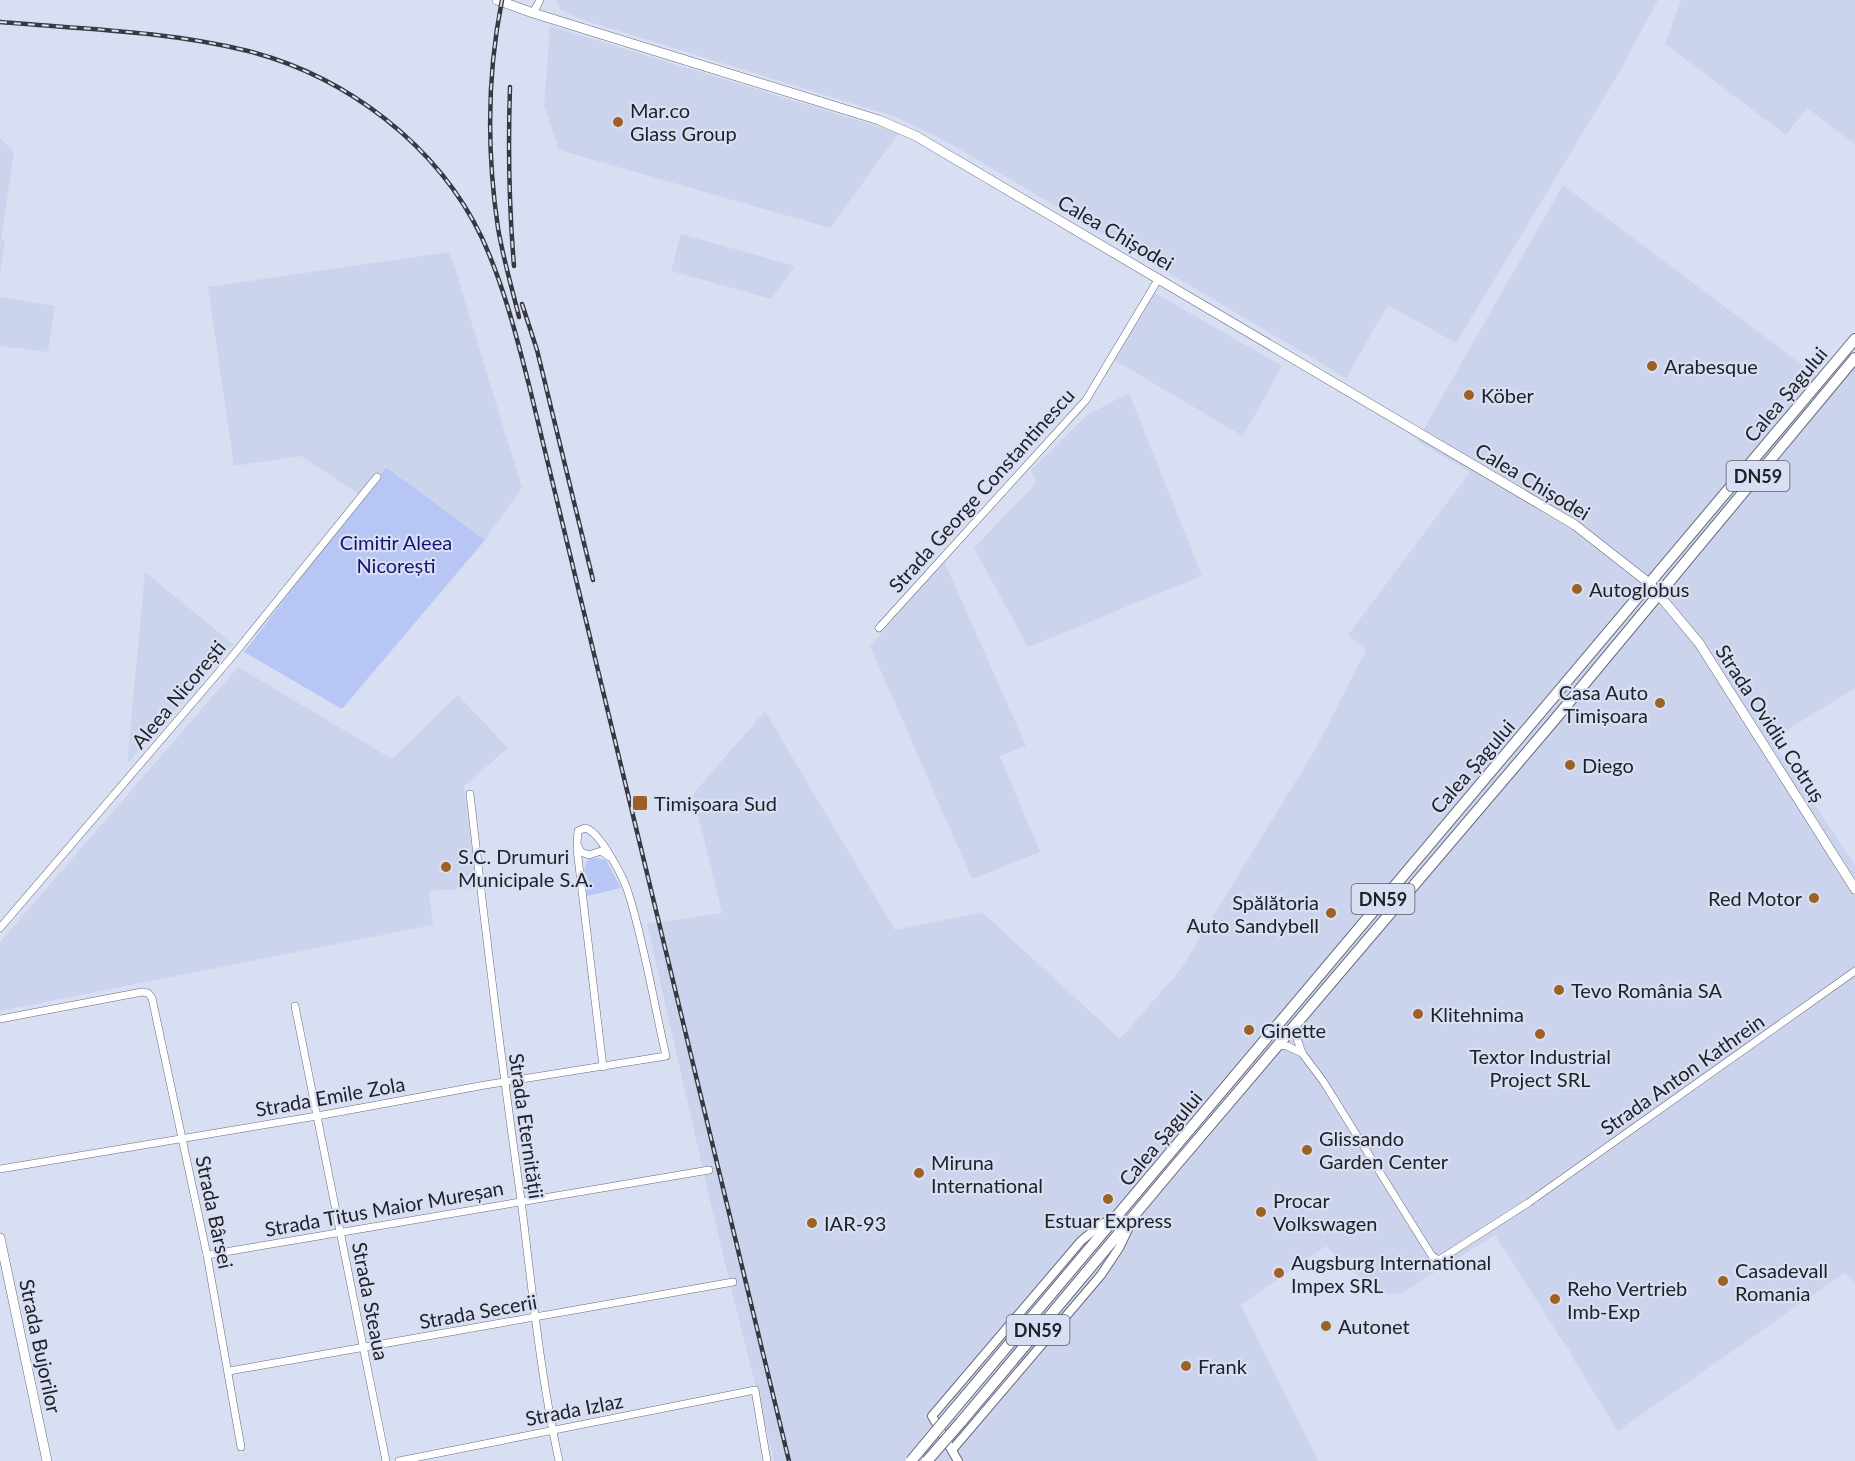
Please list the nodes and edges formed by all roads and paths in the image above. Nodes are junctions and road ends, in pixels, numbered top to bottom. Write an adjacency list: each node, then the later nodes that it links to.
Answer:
1 (497, 0): 3 (main road, Calea Chișodei)
2 (540, 0): 3 (street)
3 (533, 13): 4 (main road, Calea Chișodei)
4 (1159, 278): 8 (main road, Calea Chișodei); 10 (street, Strada George Constantinescu)
5 (1855, 339): 8 (main road, Calea Șagului / DN59)
6 (1855, 358): 9 (main road, Calea Șagului / DN59)
7 (377, 477): 18 (street, Aleea Nicorești)
8 (1649, 583): 9 (main road, Strada Ovidiu Cotruș); 33 (main road, Calea Șagului / DN59)
9 (1659, 594): 17 (main road, Strada Ovidiu Cotruș); 22 (main road, Calea Șagului / DN59)
10 (879, 628)
11 (470, 794): 26 (street, Strada Eternității)
12 (598, 838): 13 (street); 14 (street); 15 (street)
13 (577, 846): 14 (street); 16 (street)
14 (592, 854): 15 (street); 16 (street)
15 (610, 857): 25 (street, Strada Emile Zola)
16 (580, 864): 25 (street)
17 (1855, 889)
18 (0, 928)
19 (1855, 971): 24 (street, Strada Anton Kathrein)
20 (295, 1006): 27 (street, Strada Steaua)
21 (0, 1019): 28 (street, Strada Bârsei)
22 (1293, 1027): 23 (main road, Calea Șagului / DN59); 24 (street)
23 (1278, 1045): 24 (street); 32 (main road, Calea Șagului / DN59)
24 (1302, 1053)
25 (603, 1067): 26 (street, Strada Emile Zola)
26 (504, 1083): 27 (street, Strada Emile Zola); 31 (street, Strada Eternității)
27 (317, 1116): 28 (street, Strada Emile Zola); 34 (street, Strada Steaua)
28 (182, 1138): 29 (street, Strada Emile Zola); 36 (street, Strada Bârsei)
29 (0, 1168)
30 (709, 1170): 31 (street, Strada Titus Maior Mureșan)
31 (521, 1201): 34 (street, Strada Titus Maior Mureșan); 38 (street, Strada Eternității)
32 (1134, 1215): 43 (street, Calea Șagului); 50 (main road, Calea Șagului / DN59, bridge)
33 (1117, 1216): 43 (street, Calea Șagului); 49 (main road, Calea Șagului / DN59, bridge)
34 (340, 1234): 36 (street, Strada Titus Maior Mureșan); 39 (street, Strada Steaua)
35 (0, 1238): 44 (main road, Strada Bujorilor)
36 (207, 1256): 40 (street, Strada Bârsei)
37 (733, 1282): 38 (street, Strada Secerii)
38 (535, 1317): 39 (street, Strada Secerii); 41 (street, Strada Eternității)
39 (363, 1348): 40 (street, Strada Secerii); 45 (street, Strada Steaua)
40 (229, 1371): 42 (street, Strada Bârsei)
41 (552, 1430): 46 (street, Strada Izlaz); 47 (street, Strada Eternității); 48 (street, Strada Izlaz)
42 (241, 1447)
43 (952, 1450): 51 (street)
44 (47, 1461)
45 (386, 1461)
46 (399, 1461)
47 (559, 1461)
48 (767, 1461)
49 (911, 1461)
50 (927, 1461)
51 (958, 1461)

